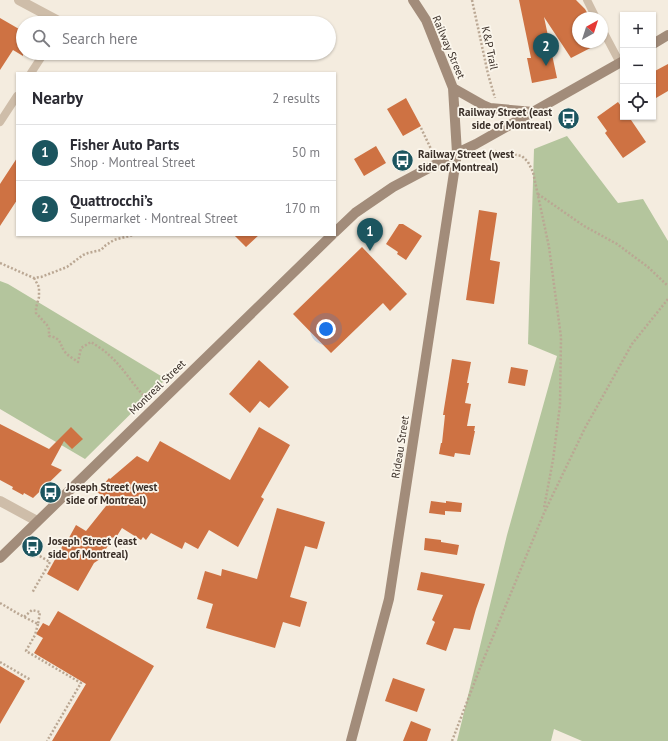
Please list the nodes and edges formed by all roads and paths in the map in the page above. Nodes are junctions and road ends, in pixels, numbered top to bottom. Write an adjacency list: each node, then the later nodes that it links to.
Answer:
1 (19, 0): 6 (street)
2 (414, 0): 14 (main road, Railway Street)
3 (472, 0): 16 (path, K&P Trail)
4 (587, 0): 5 (lane)
5 (593, 12)
6 (49, 16)
7 (668, 35): 9 (main road)
8 (608, 39): 11 (lane)
9 (656, 42)
10 (39, 60): 13 (lane)
11 (620, 60)
12 (620, 63): 17 (main road)
13 (32, 72)
14 (453, 88): 17 (main road); 22 (main road, Railway Street)
15 (16, 98): 18 (lane)
16 (496, 98)
17 (533, 112): 22 (main road)
18 (0, 122)
19 (421, 128): 20 (path)
20 (431, 149)
21 (495, 151): 23 (path)
22 (457, 153): 24 (main road); 44 (main road, Rideau Street)
23 (537, 194): 29 (path); 33 (path)
24 (336, 231)
25 (129, 236): 28 (path)
26 (331, 236): 31 (main road, Montreal Street)
27 (0, 263): 28 (path)
28 (34, 278): 31 (path)
29 (668, 286)
30 (668, 299): 33 (path)
31 (155, 407): 34 (main road, Montreal Street)
32 (0, 500): 34 (street)
33 (544, 513): 45 (path)
34 (37, 521): 35 (main road, Montreal Street)
35 (15, 543): 36 (main road, Montreal Street); 37 (path)
36 (0, 558)
37 (32, 593)
38 (0, 603): 39 (path)
39 (24, 617): 40 (path); 40 (path)
40 (38, 624): 43 (path)
41 (0, 662): 42 (path)
42 (31, 680)
43 (47, 741)
44 (351, 741)
45 (452, 741)

